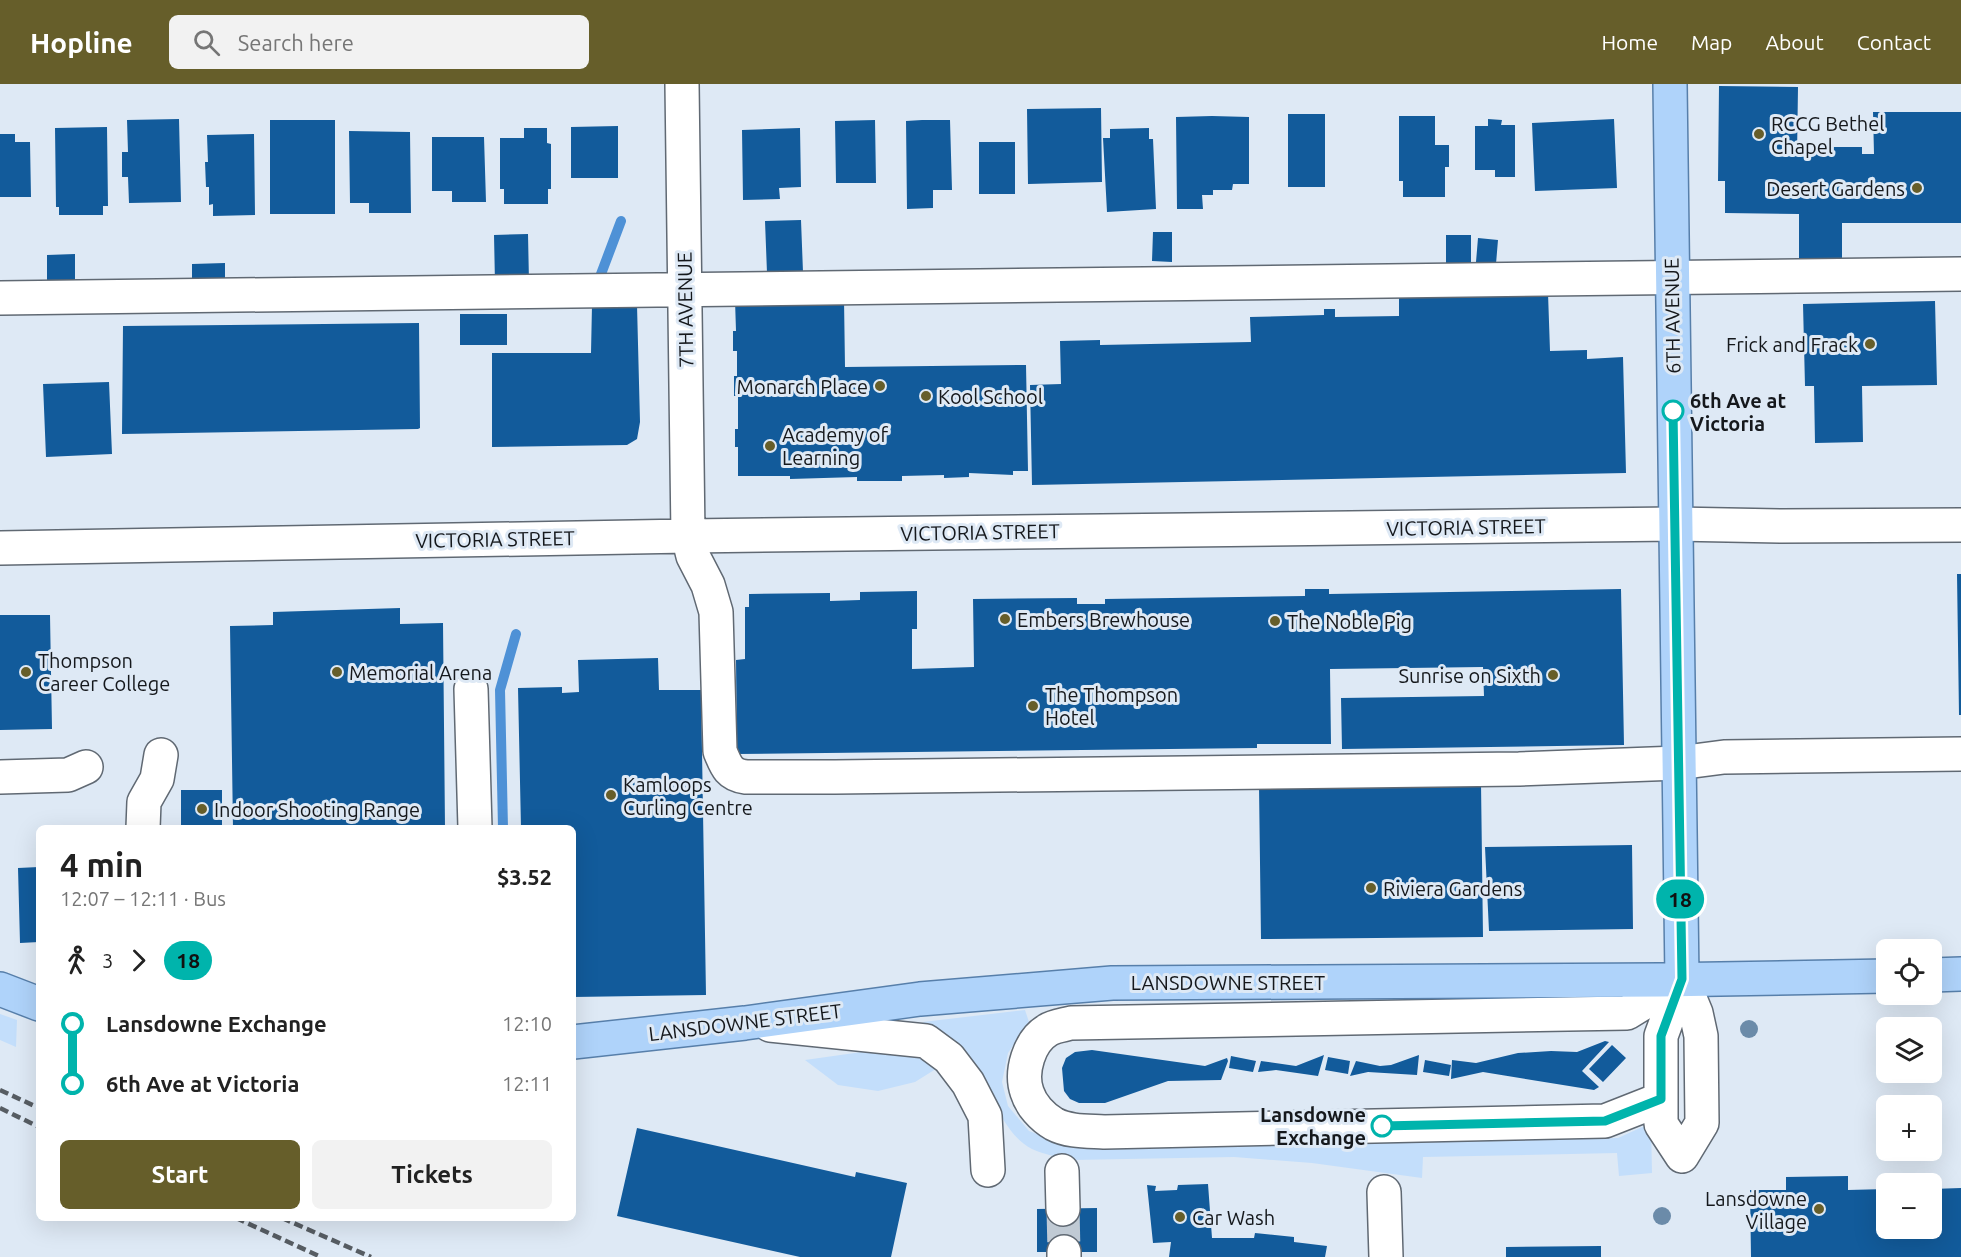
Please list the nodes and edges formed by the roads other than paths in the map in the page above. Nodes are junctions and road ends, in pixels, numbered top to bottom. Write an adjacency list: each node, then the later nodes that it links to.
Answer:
1 (682, 84): 5 (street, 7TH AVENUE)
2 (1670, 84): 4 (main road, 6TH AVENUE)
3 (1961, 274): 4 (street)
4 (1672, 277): 5 (street); 7 (main road, 6TH AVENUE)
5 (684, 290): 6 (street); 9 (street, 7TH AVENUE)
6 (0, 298)
7 (1675, 524): 8 (street, VICTORIA STREET); 9 (street, VICTORIA STREET); 14 (main road, 6TH AVENUE)
8 (1961, 525)
9 (688, 536): 10 (street, VICTORIA STREET); 14 (street, 7TH AVENUE)
10 (0, 548)
11 (471, 689): 18 (street)
12 (1961, 754): 14 (street)
13 (161, 756): 17 (street)
14 (1678, 763): 22 (main road, 6TH AVENUE)
15 (86, 766): 16 (street)
16 (0, 777)
17 (143, 825)
18 (475, 825)
19 (1961, 974): 20 (main road)
20 (1942, 975)
21 (1876, 976): 22 (main road, LANSDOWNE STREET)
22 (1682, 979): 25 (main road, LANSDOWNE STREET); 27 (street); 27 (street); 27 (street)
23 (0, 989): 24 (main road)
24 (36, 1003)
25 (745, 1023): 26 (main road, LANSDOWNE STREET); 28 (street)
26 (576, 1042)
27 (1661, 1099)
28 (988, 1170)
29 (1062, 1171): 31 (street)
30 (1384, 1192): 32 (street)
31 (1063, 1209)
32 (1386, 1257)

